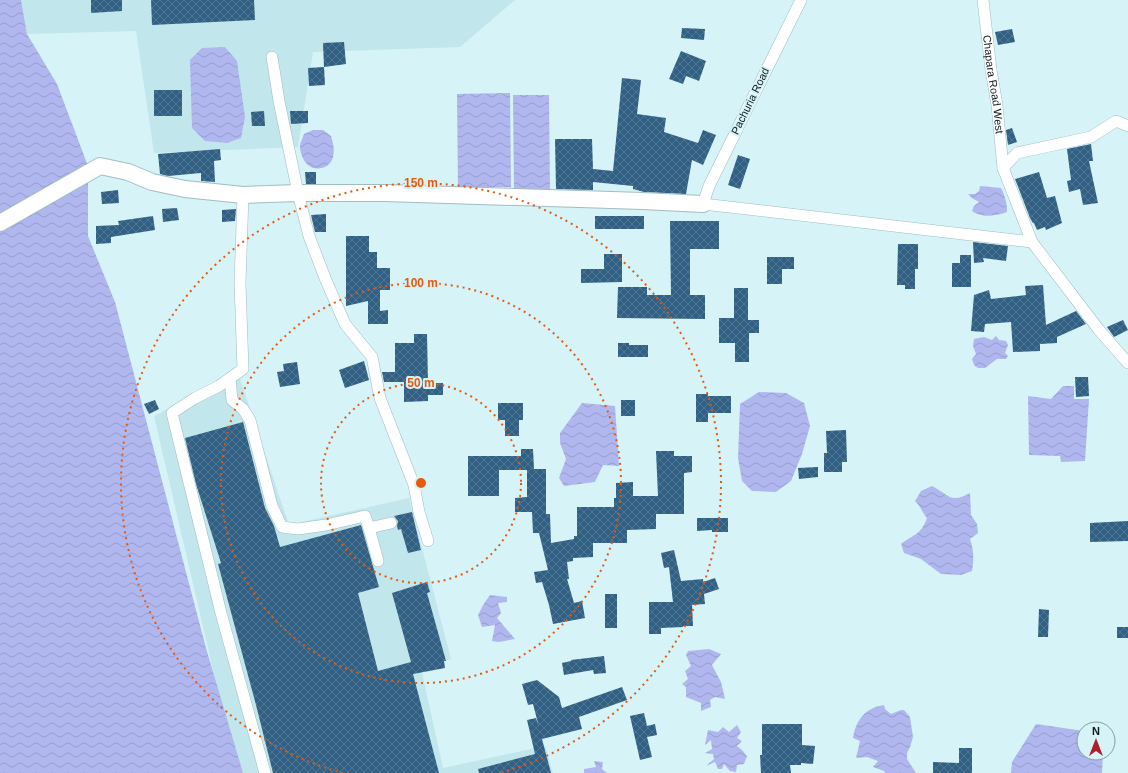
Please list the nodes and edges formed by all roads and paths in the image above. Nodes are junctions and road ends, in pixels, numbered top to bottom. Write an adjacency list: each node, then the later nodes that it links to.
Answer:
1 (801, 0): 8 (street, Pachuria Road)
2 (983, 0): 5 (street, Chapara Road West)
3 (272, 57): 6 (street)
4 (1128, 126): 5 (street)
5 (1003, 168): 10 (street, Chapara Road West)
6 (298, 193): 7 (main road); 8 (main road); 15 (street)
7 (243, 196): 9 (main road); 12 (street)
8 (703, 204): 10 (street)
9 (0, 223)
10 (1032, 242): 11 (street, Chapara Road West)
11 (1128, 363)
12 (230, 379): 14 (street); 17 (street)
13 (391, 523): 14 (street)
14 (368, 528): 16 (street)
15 (428, 540)
16 (378, 561)
17 (265, 773)

